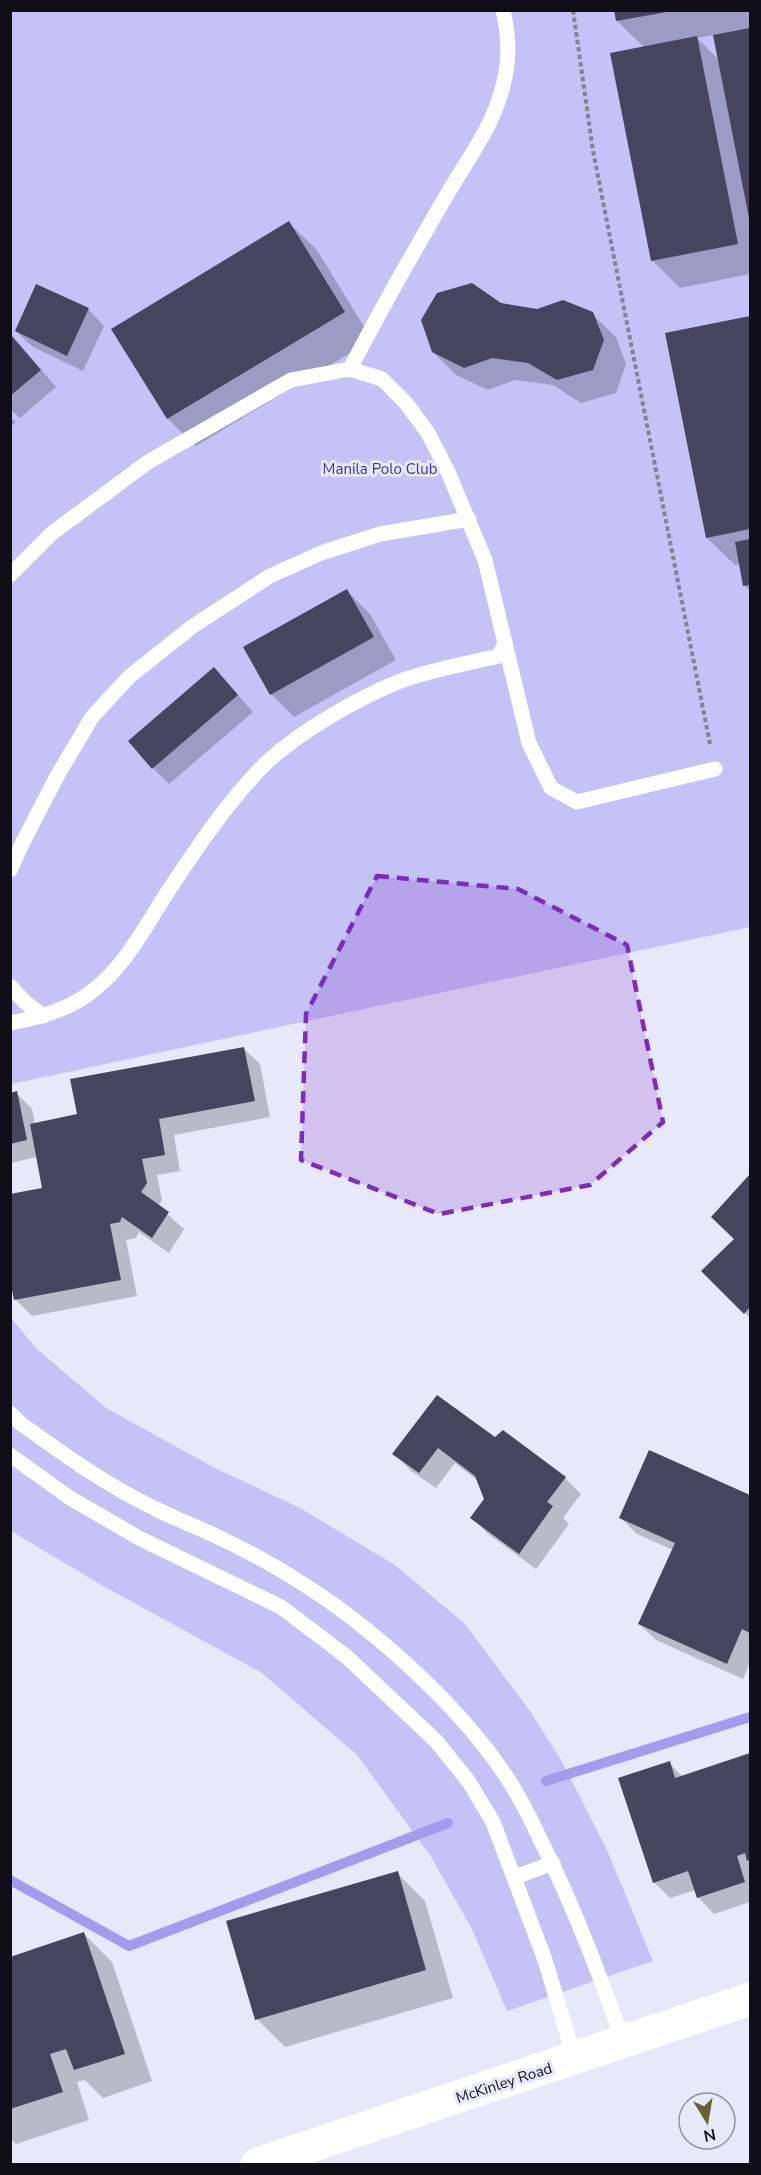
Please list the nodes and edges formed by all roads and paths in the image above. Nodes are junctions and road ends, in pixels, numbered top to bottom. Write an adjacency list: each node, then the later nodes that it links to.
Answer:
1 (503, 10): 3 (lane)
2 (573, 10): 7 (path)
3 (350, 369): 4 (lane); 5 (lane)
4 (469, 519): 6 (lane); 8 (lane)
5 (10, 575)
6 (505, 643): 7 (lane); 10 (lane)
7 (715, 769)
8 (10, 870)
9 (10, 986): 10 (lane)
10 (43, 1016): 11 (lane)
11 (10, 1023)
12 (10, 1413): 14 (lane)
13 (10, 1455): 15 (lane)
14 (552, 1863): 15 (lane); 17 (lane)
15 (515, 1877): 18 (lane)
16 (750, 1999): 17 (main road, McKinley Road)
17 (624, 2043): 18 (main road, McKinley Road)
18 (575, 2060): 19 (main road, McKinley Road)
19 (257, 2164)

